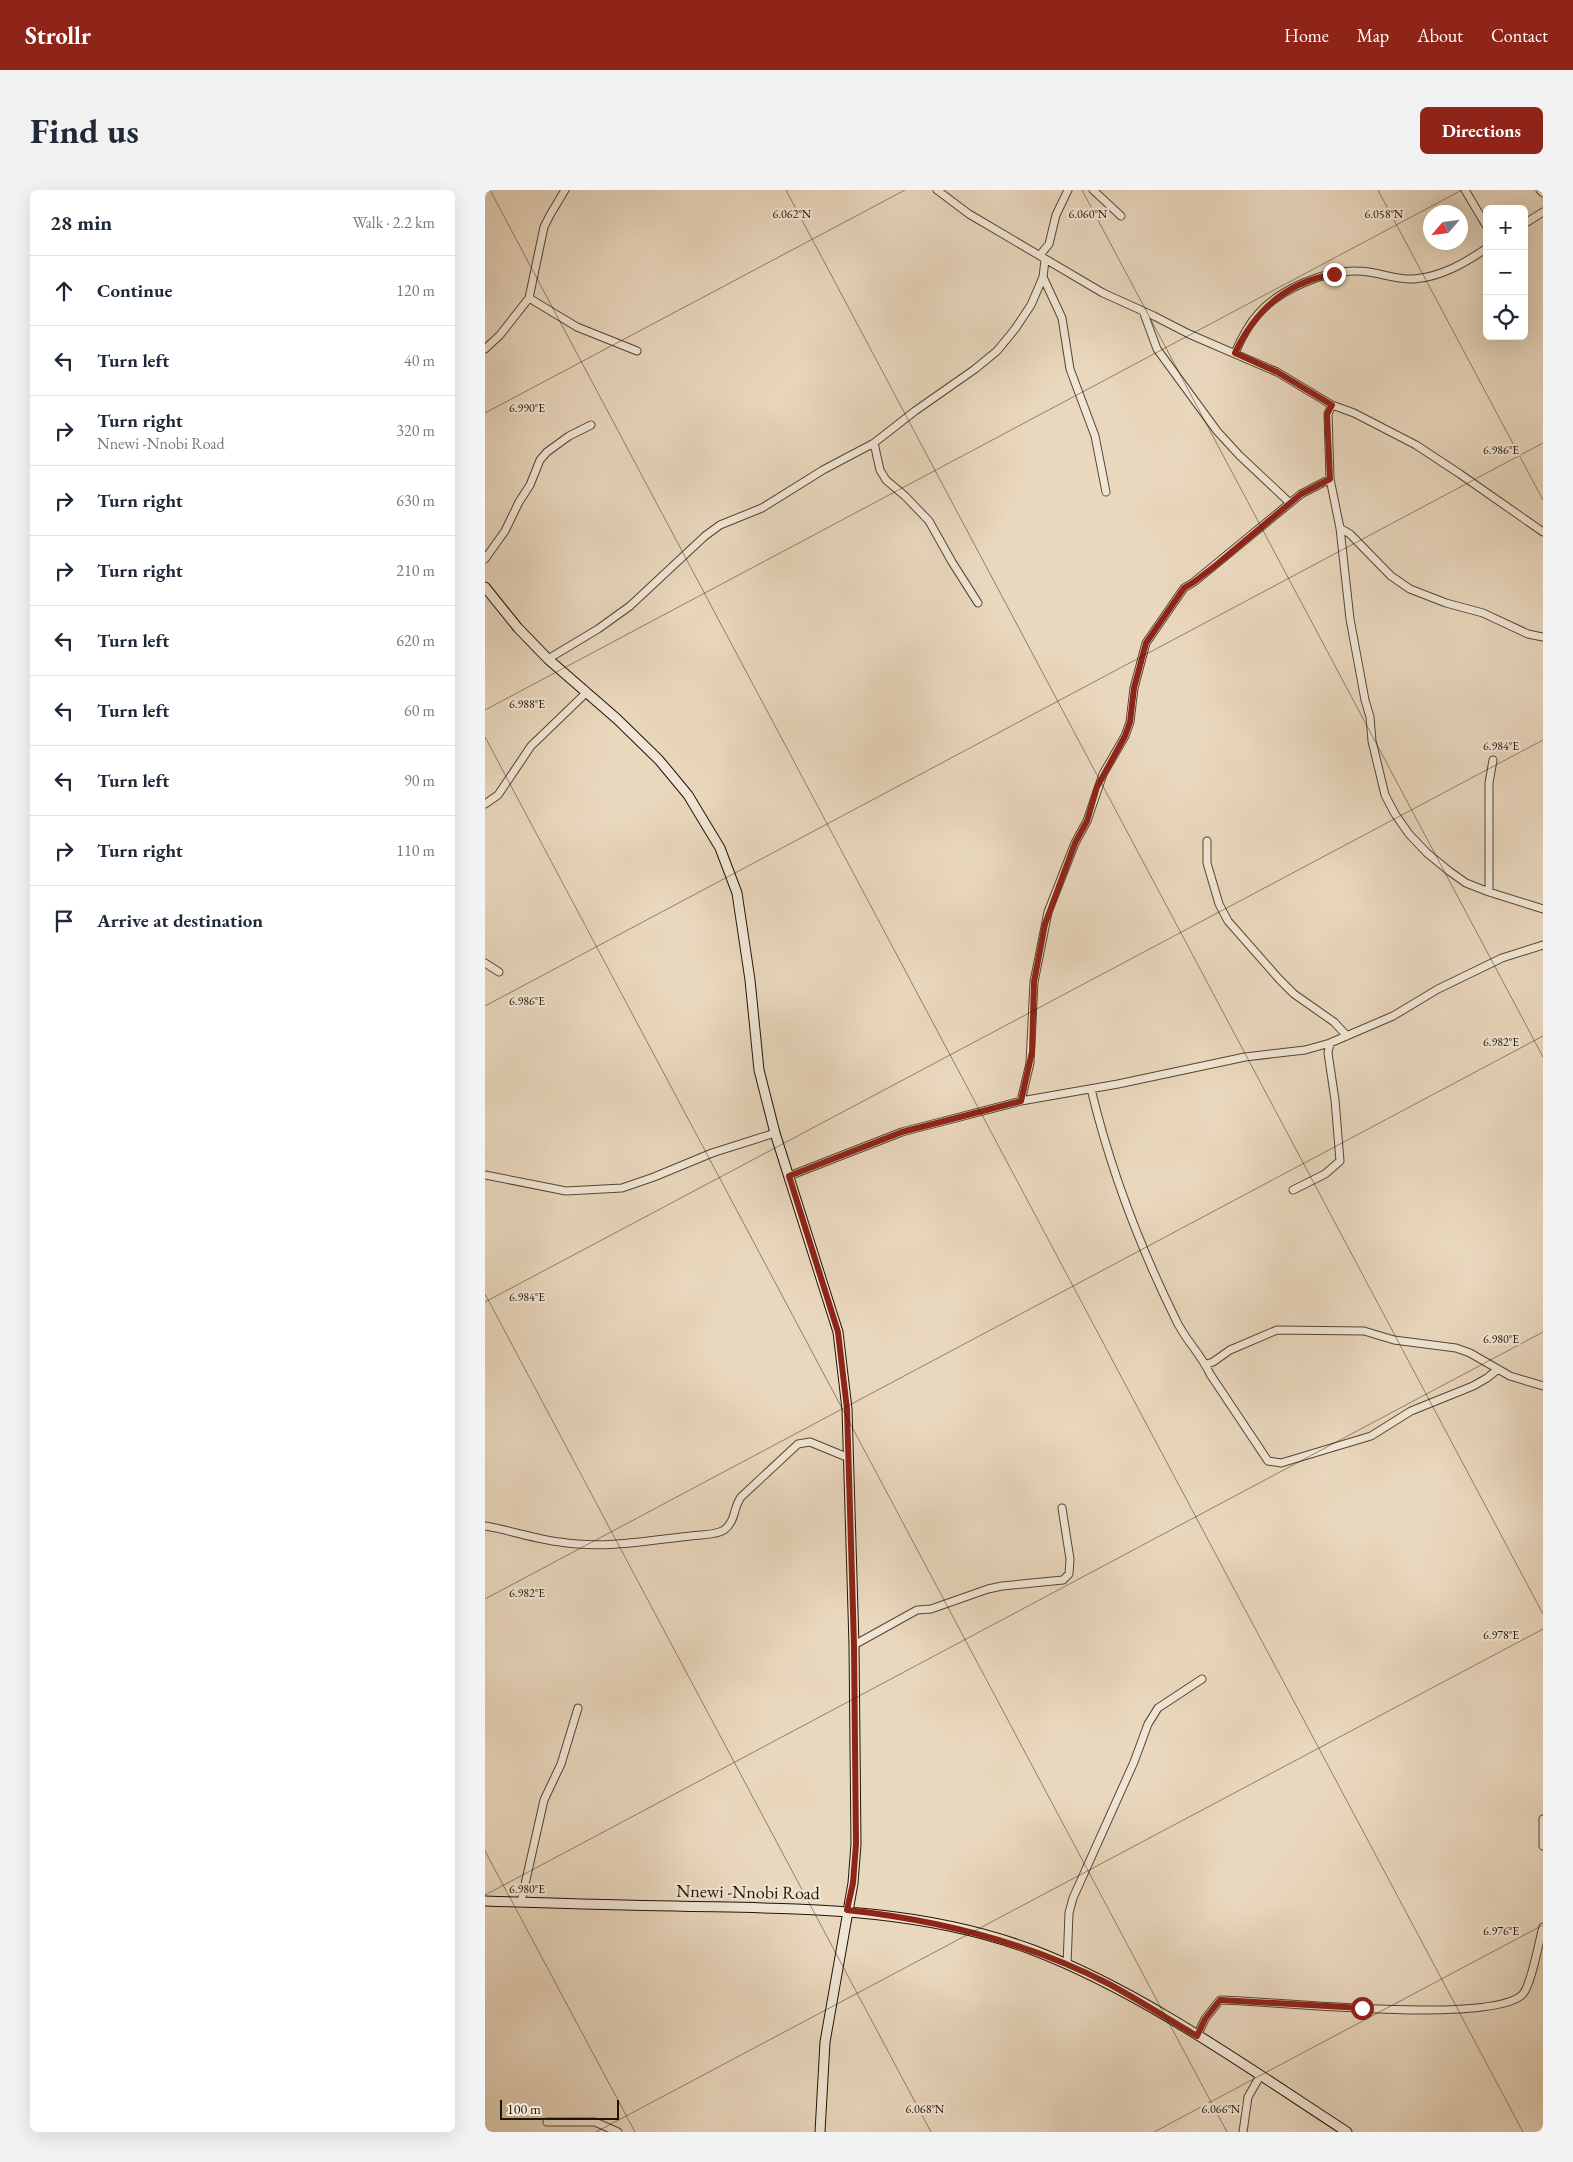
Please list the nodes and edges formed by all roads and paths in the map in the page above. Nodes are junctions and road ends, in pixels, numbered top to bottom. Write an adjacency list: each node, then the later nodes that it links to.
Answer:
1 (565, 190): 15 (street)
2 (937, 190): 13 (street)
3 (1068, 190): 13 (street)
4 (1093, 190): 9 (street)
5 (1465, 190): 10 (street)
6 (1540, 190): 7 (street)
7 (1543, 193)
8 (1543, 212): 11 (street)
9 (1121, 216)
10 (1483, 220)
11 (1528, 221)
12 (1484, 250): 19 (street)
13 (1042, 258): 14 (street); 16 (street)
14 (1043, 277): 22 (street); 24 (street)
15 (529, 298): 17 (street); 18 (street)
16 (1143, 311): 19 (street); 25 (street)
17 (485, 349)
18 (637, 350)
19 (1235, 353): 20 (street)
20 (1332, 405): 23 (street); 27 (street)
21 (591, 425): 28 (street)
22 (874, 443): 30 (street); 32 (street)
23 (1330, 479): 25 (street); 26 (street)
24 (1106, 492)
25 (1289, 503): 45 (street)
26 (1340, 528): 31 (street); 37 (street)
27 (1543, 532)
28 (485, 559)
29 (485, 587): 32 (street)
30 (978, 603)
31 (1543, 637)
32 (549, 659): 33 (street)
33 (586, 694): 35 (street); 46 (street)
34 (1493, 760): 37 (street)
35 (485, 804)
36 (1207, 841): 42 (street)
37 (1489, 892): 38 (street)
38 (1543, 909)
39 (1543, 945): 42 (street)
40 (485, 963): 41 (street)
41 (499, 972)
42 (1347, 1036): 43 (street)
43 (1330, 1043): 44 (street); 49 (street)
44 (1091, 1089): 45 (street); 50 (street)
45 (1021, 1101): 48 (street)
46 (775, 1134): 47 (street); 48 (street)
47 (485, 1175)
48 (789, 1176): 53 (street)
49 (1293, 1190)
50 (1207, 1364): 51 (street); 51 (street)
51 (1497, 1370): 52 (street)
52 (1543, 1386)
53 (849, 1458): 55 (street); 56 (street)
54 (1062, 1508): 56 (street)
55 (485, 1526)
56 (854, 1645): 63 (street)
57 (1202, 1679): 65 (street)
58 (578, 1708): 62 (street)
59 (1543, 1819): 60 (street)
60 (1543, 1846)
61 (485, 1901): 62 (street, Nnewi -Nnobi Road)
62 (521, 1902): 63 (street, Nnewi -Nnobi Road)
63 (847, 1910): 65 (street, Nnewi -Nnobi Road); 70 (street)
64 (1543, 1927): 66 (street)
65 (1067, 1965): 66 (street, Nnewi -Nnobi Road)
66 (1197, 2036): 67 (street, Nnewi -Nnobi Road)
67 (1261, 2076): 71 (street); 72 (street, Nnewi -Nnobi Road)
68 (547, 2122): 69 (street)
69 (617, 2132)
70 (820, 2132)
71 (1243, 2132)
72 (1347, 2132)

